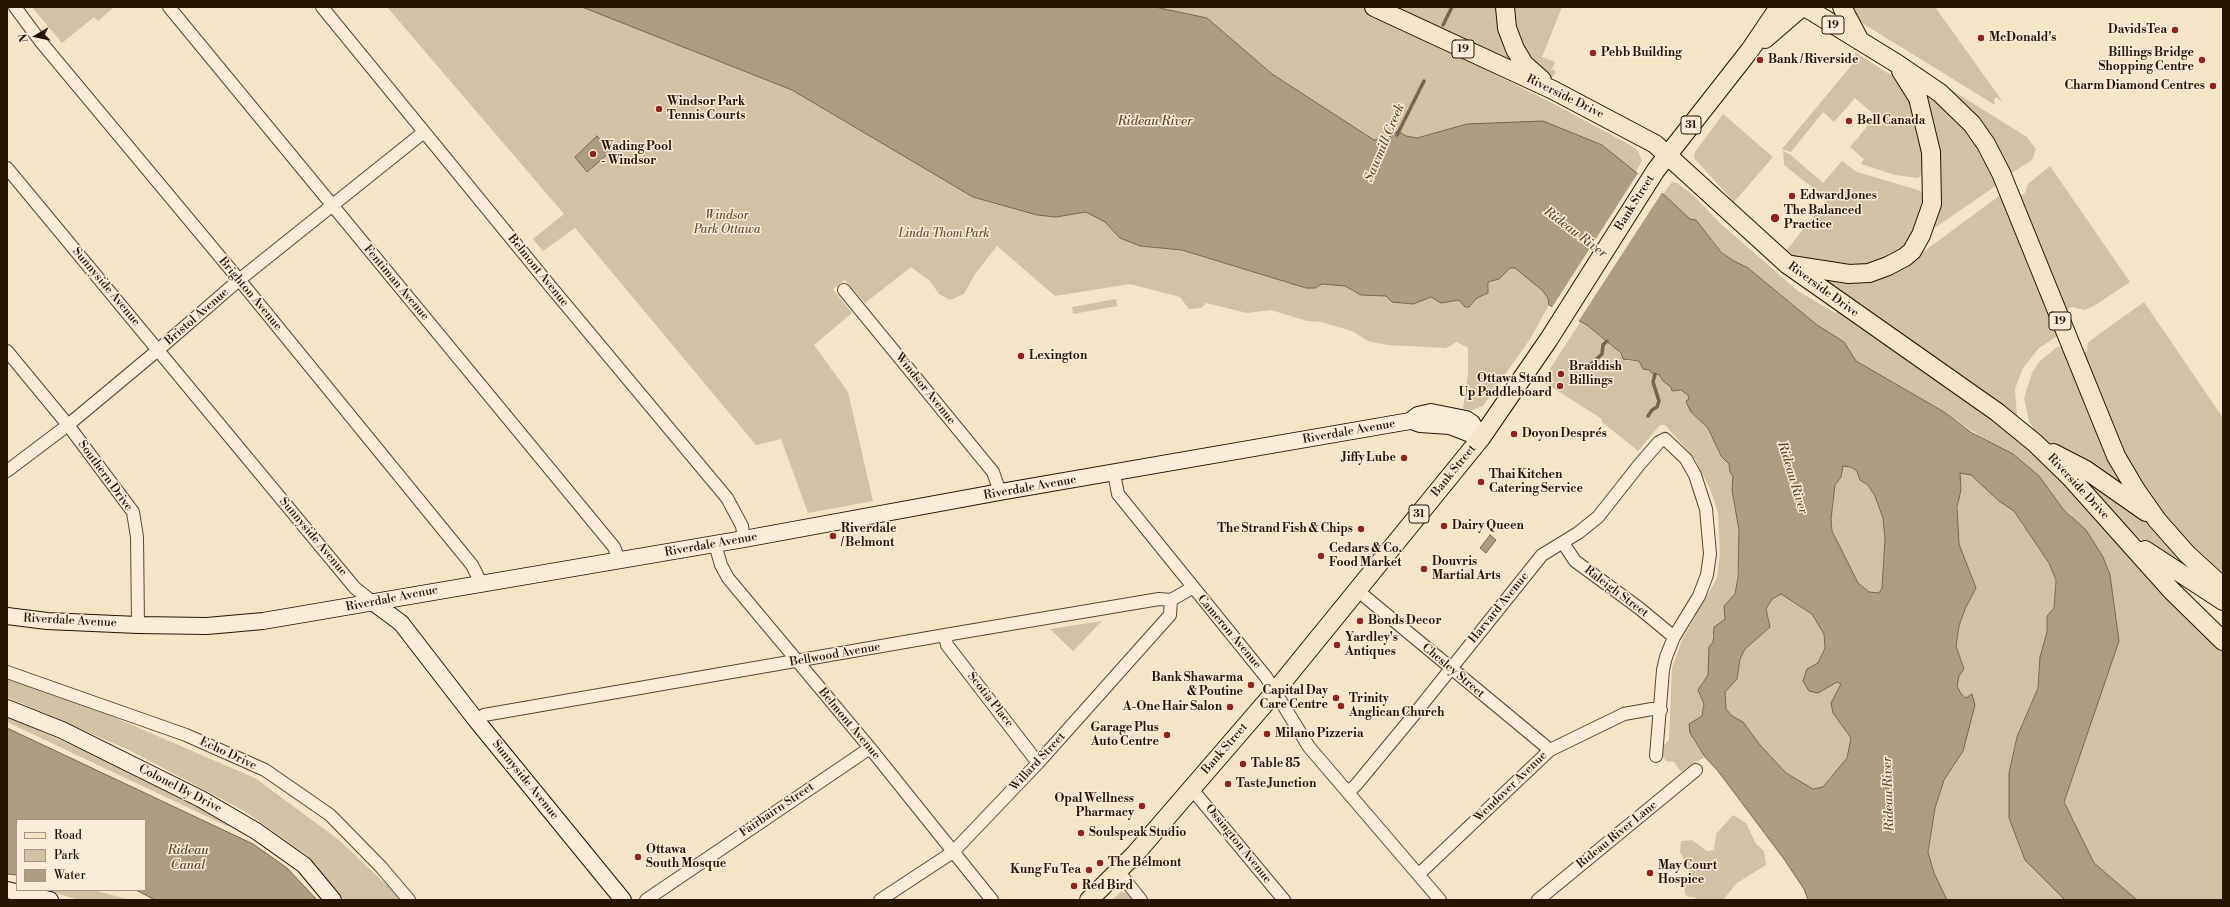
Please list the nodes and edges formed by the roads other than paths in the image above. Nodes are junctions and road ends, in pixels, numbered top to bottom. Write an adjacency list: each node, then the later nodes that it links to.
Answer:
1 (15, 7): 19 (street, Brighton Avenue)
2 (169, 7): 17 (street, Fentiman Avenue)
3 (322, 7): 14 (street, Belmont Avenue)
4 (1374, 7): 13 (main road, Riverside Drive / 19)
5 (1505, 7): 13 (main road)
6 (1779, 7): 11 (main road, Bank Street / 31)
7 (1802, 7): 11 (main road, Bank Street / 31)
8 (1805, 7): 10 (main road, 19)
9 (1842, 7): 10 (main road)
10 (1860, 41): 12 (main road, 19)
11 (1750, 50): 15 (main road, Bank Street / 31)
12 (1896, 63): 18 (main road); 29 (main road, 19)
13 (1552, 90): 15 (main road, Riverside Drive / 19)
14 (424, 132): 17 (street, Bristol Avenue); 31 (street, Belmont Avenue)
15 (1668, 154): 18 (main road, Riverside Drive / 19); 24 (main road, Bank Street / 31)
16 (7, 168): 21 (street, Sunnyside Avenue)
17 (332, 206): 19 (street, Bristol Avenue); 34 (street, Fentiman Avenue)
18 (1788, 265): 25 (main road, Riverside Drive / 19)
19 (239, 280): 21 (street, Bristol Avenue); 35 (street, Brighton Avenue)
20 (844, 290): 28 (street, Windsor Avenue)
21 (158, 350): 23 (street, Bristol Avenue); 40 (street, Sunnyside Avenue)
22 (7, 351): 23 (street, Southern Drive)
23 (68, 425): 26 (street, Bristol Avenue); 42 (street, Southern Drive)
24 (1481, 438): 27 (street, Riverdale Avenue); 37 (main road, Bank Street / 31)
25 (2035, 443): 29 (main road); 30 (main road, Riverside Drive / 19)
26 (7, 471)
27 (1114, 473): 28 (street, Riverdale Avenue); 36 (street, Cameron Avenue)
28 (1000, 492): 31 (street, Riverdale Avenue)
29 (2157, 520): 38 (main road, 19)
30 (2126, 538): 38 (main road); 45 (main road, Riverside Drive / 19)
31 (744, 539): 33 (street, Riverdale Avenue)
32 (1563, 542): 44 (street, Raleigh Street); 44 (street, Harvard Avenue); 47 (street, Harvard Avenue)
33 (715, 544): 34 (street, Riverdale Avenue); 46 (street, Belmont Avenue)
34 (619, 560): 35 (street, Riverdale Avenue)
35 (482, 583): 40 (street, Riverdale Avenue)
36 (1192, 588): 39 (street, Bellwood Avenue); 49 (street, Cameron Avenue)
37 (1357, 590): 47 (street, Chesley Street); 49 (main road, Bank Street / 31)
38 (2223, 590)
39 (1171, 600): 43 (street, Bellwood Avenue); 56 (street, Willard Street)
40 (374, 603): 42 (street, Riverdale Avenue); 52 (street, Sunnyside Avenue)
41 (7, 616): 42 (street, Riverdale Avenue)
42 (138, 625)
43 (945, 635): 46 (street, Bellwood Avenue); 56 (street, Scotia Place)
44 (1674, 637): 51 (street)
45 (2223, 641)
46 (797, 661): 52 (street, Bellwood Avenue); 53 (street, Belmont Avenue)
47 (1450, 668): 54 (street, Chesley Street); 59 (street, Harvard Avenue)
48 (7, 672): 66 (street, Echo Drive)
49 (1275, 690): 58 (main road, Bank Street / 31); 59 (street, Cameron Avenue)
50 (7, 708): 65 (street, Colonel By Drive)
51 (1661, 710): 54 (street, Wendover Avenue); 55 (street)
52 (476, 720): 67 (street, Sunnyside Avenue)
53 (870, 748): 60 (street, Belmont Avenue); 68 (street, Fairbairn Street)
54 (1550, 750): 62 (street, Wendover Avenue)
55 (1656, 756)
56 (1038, 763): 60 (street, Willard Street)
57 (1696, 770): 75 (street, Rideau River Lane)
58 (1191, 788): 61 (main road, Bank Street / 31); 73 (street, Ossington Avenue)
59 (1348, 792): 62 (street, Cameron Avenue)
60 (953, 852): 69 (street, Willard Street); 70 (street, Belmont Avenue)
61 (1118, 871): 71 (main road, Bank Street / 31); 72 (street)
62 (1419, 874): 74 (street, Cameron Avenue)
63 (7, 890): 64 (street)
64 (50, 900)
65 (333, 900)
66 (409, 900)
67 (623, 900)
68 (646, 900)
69 (880, 900)
70 (992, 900)
71 (1089, 900)
72 (1141, 900)
73 (1284, 900)
74 (1440, 900)
75 (1538, 900)

